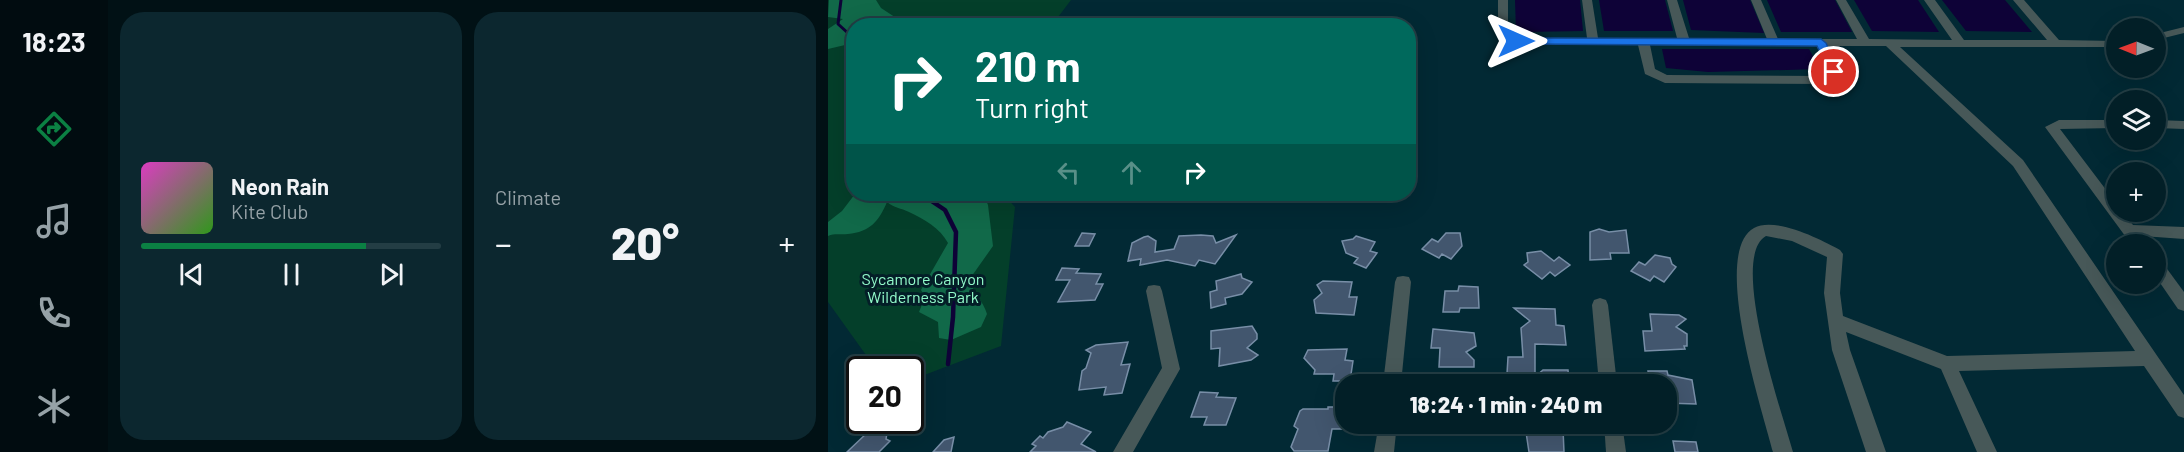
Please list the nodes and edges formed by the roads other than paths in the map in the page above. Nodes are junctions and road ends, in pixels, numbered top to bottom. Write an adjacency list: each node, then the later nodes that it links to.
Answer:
1 (1503, 0): 10 (street)
2 (1587, 0): 10 (street)
3 (1672, 0): 12 (street)
4 (1756, 0): 13 (street)
5 (1841, 0): 15 (street)
6 (1929, 0): 17 (street)
7 (2018, 0): 18 (street)
8 (2184, 30): 9 (street)
9 (2166, 34)
10 (1593, 42): 11 (street)
11 (1643, 42): 12 (street); 14 (street)
12 (1684, 42): 13 (street)
13 (1774, 42): 14 (street)
14 (1821, 43): 15 (street)
15 (1865, 43): 16 (street)
16 (1889, 43): 17 (street); 32 (street)
17 (1961, 44): 18 (street)
18 (2056, 44): 19 (street)
19 (2106, 44)
20 (2106, 124): 23 (street)
21 (2166, 124): 22 (street)
22 (2184, 124)
23 (2128, 230): 24 (street); 25 (street)
24 (2184, 233)
25 (2131, 234)
26 (2166, 280): 29 (street)
27 (1403, 282): 34 (street)
28 (1154, 291): 39 (street)
29 (2184, 304)
30 (1600, 305): 35 (street)
31 (1836, 320): 33 (street); 42 (street); 43 (street)
32 (2150, 358): 33 (street); 36 (street)
33 (1947, 364): 44 (street)
34 (1393, 374)
35 (1607, 374)
36 (2184, 410)
37 (1386, 434): 40 (street)
38 (1614, 434): 41 (street)
39 (1123, 452)
40 (1384, 452)
41 (1616, 452)
42 (1783, 452)
43 (1875, 452)
44 (1987, 452)

